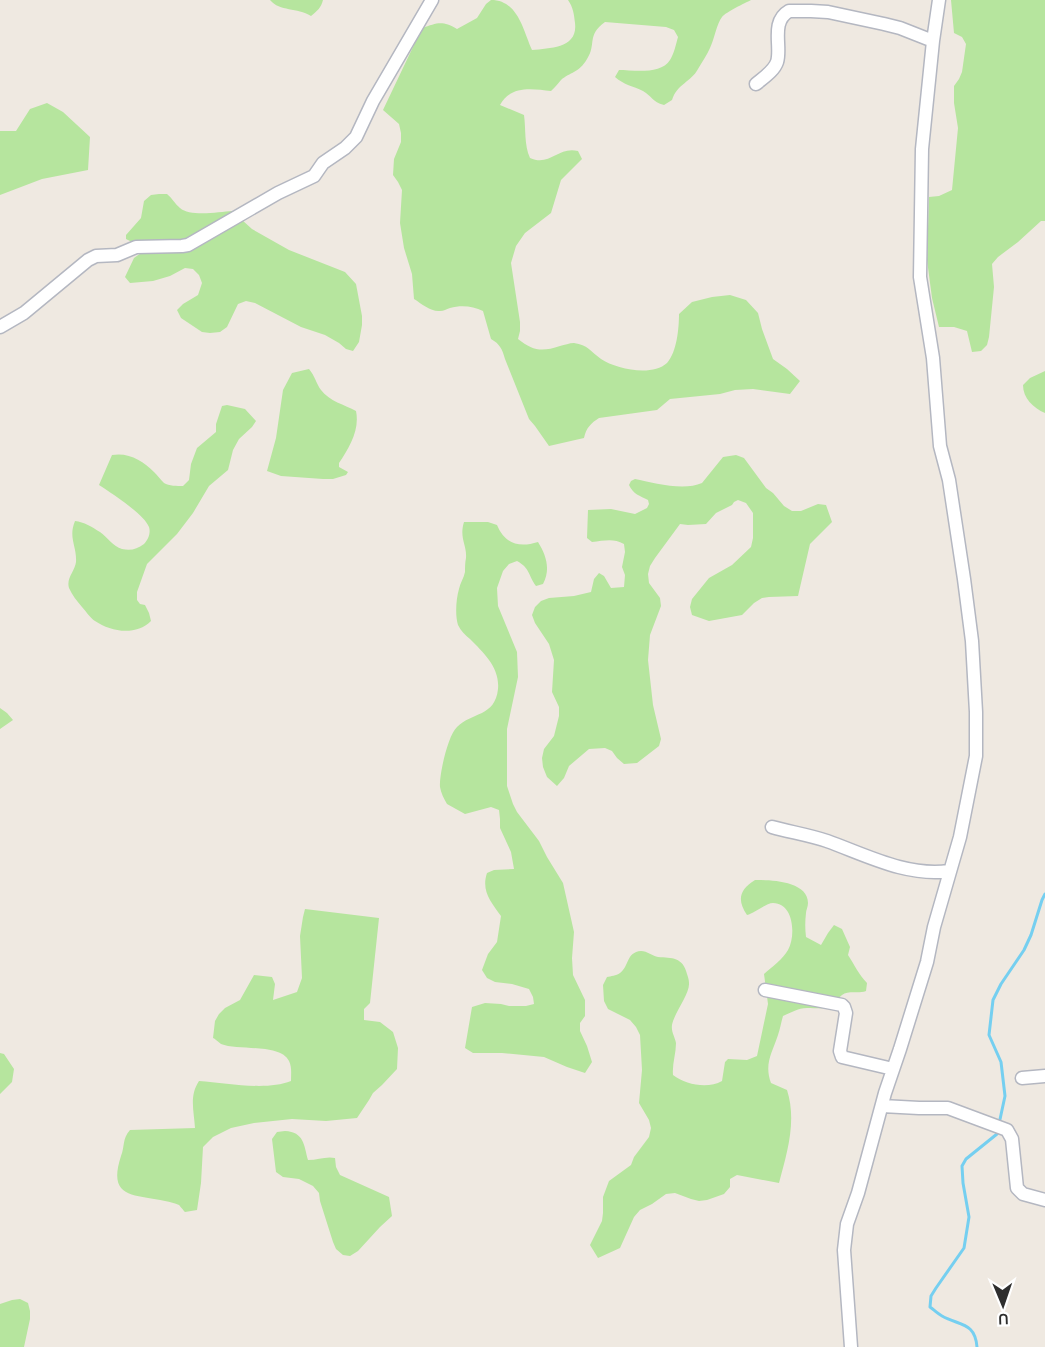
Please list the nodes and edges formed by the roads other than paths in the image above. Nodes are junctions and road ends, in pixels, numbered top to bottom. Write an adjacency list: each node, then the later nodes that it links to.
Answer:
1 (432, 0): 5 (street)
2 (939, 0): 3 (street)
3 (933, 41): 4 (street); 7 (street)
4 (756, 84)
5 (0, 327)
6 (772, 827): 7 (street)
7 (949, 871): 9 (street)
8 (765, 990): 9 (street)
9 (893, 1069): 12 (street)
10 (1045, 1076): 11 (street)
11 (1022, 1078)
12 (882, 1106): 13 (street); 14 (street)
13 (1045, 1200)
14 (851, 1347)

